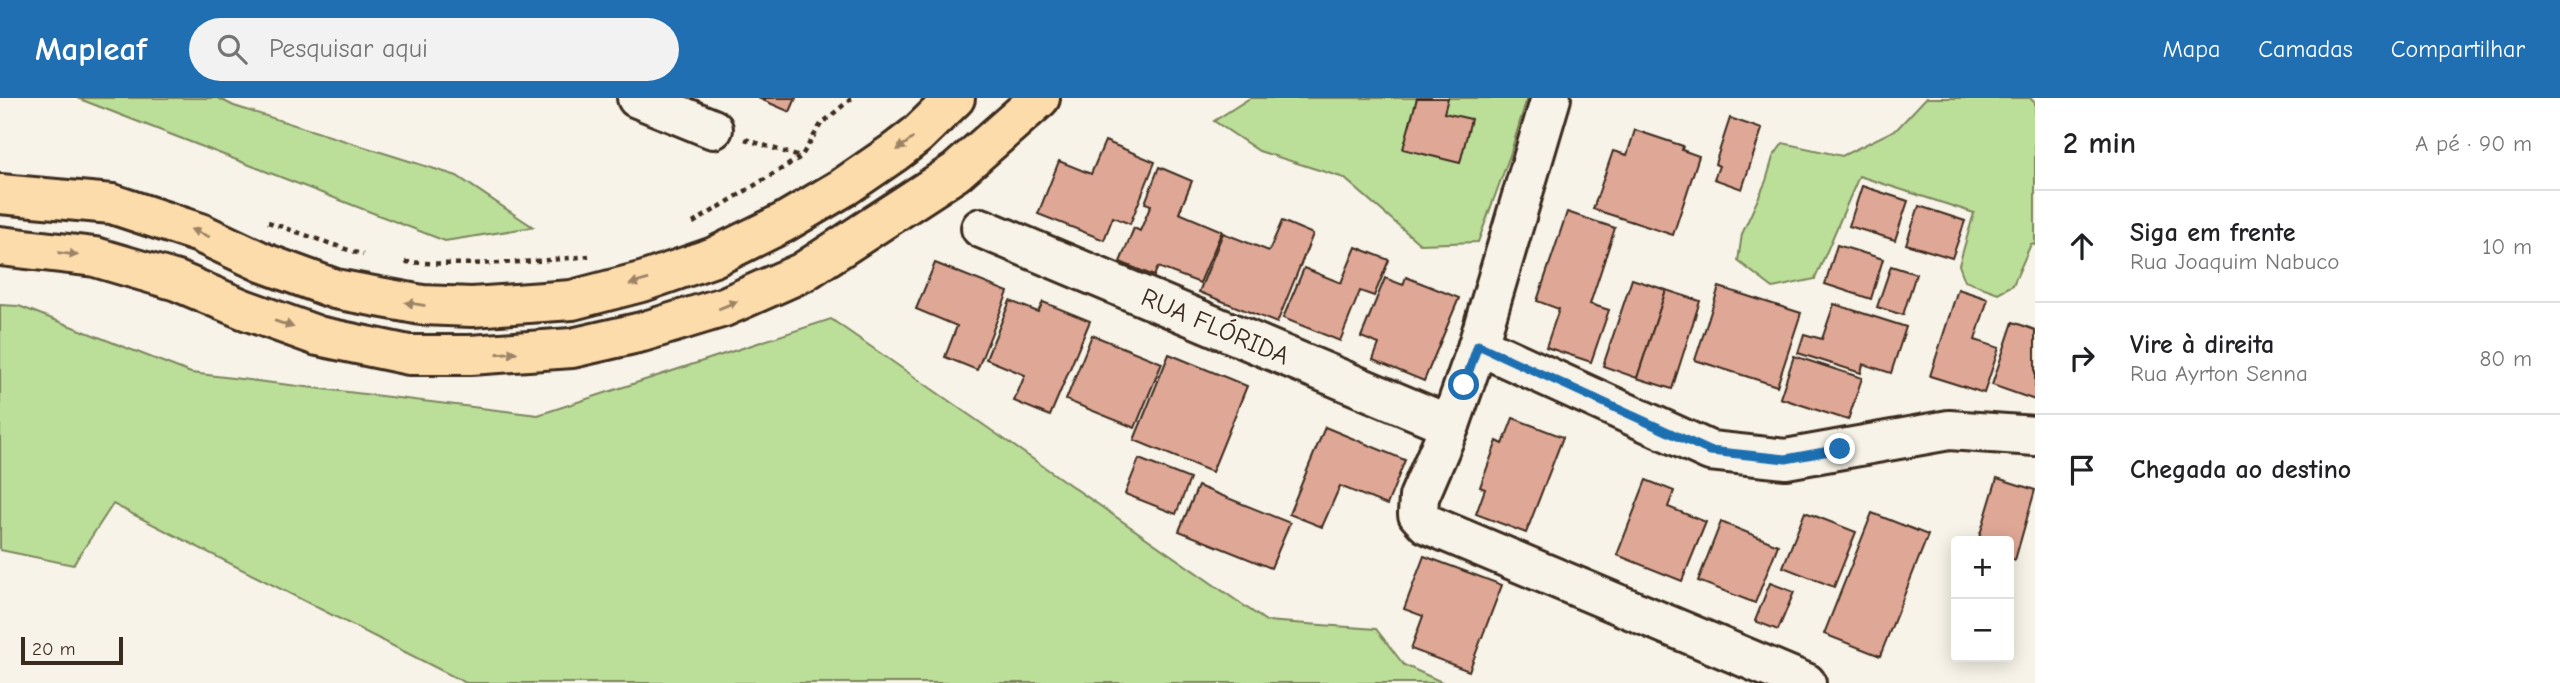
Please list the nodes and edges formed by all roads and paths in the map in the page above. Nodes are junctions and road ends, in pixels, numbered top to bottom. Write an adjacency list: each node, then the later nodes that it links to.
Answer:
1 (637, 98): 6 (street)
2 (852, 98): 7 (path)
3 (955, 98): 8 (main road, one-way to 8)
4 (1040, 98): 12 (main road, one-way to 4)
5 (1551, 98): 16 (street)
6 (713, 129): 7 (path)
7 (801, 157): 10 (path)
8 (0, 194)
9 (263, 220): 14 (path)
10 (682, 228)
11 (981, 228): 17 (street, RUA FLÓRIDA)
12 (0, 246)
13 (597, 255): 15 (path)
14 (366, 256)
15 (404, 262)
16 (1478, 345): 17 (street); 18 (street)
17 (1450, 425): 19 (street)
18 (2035, 436)
19 (1806, 683)

